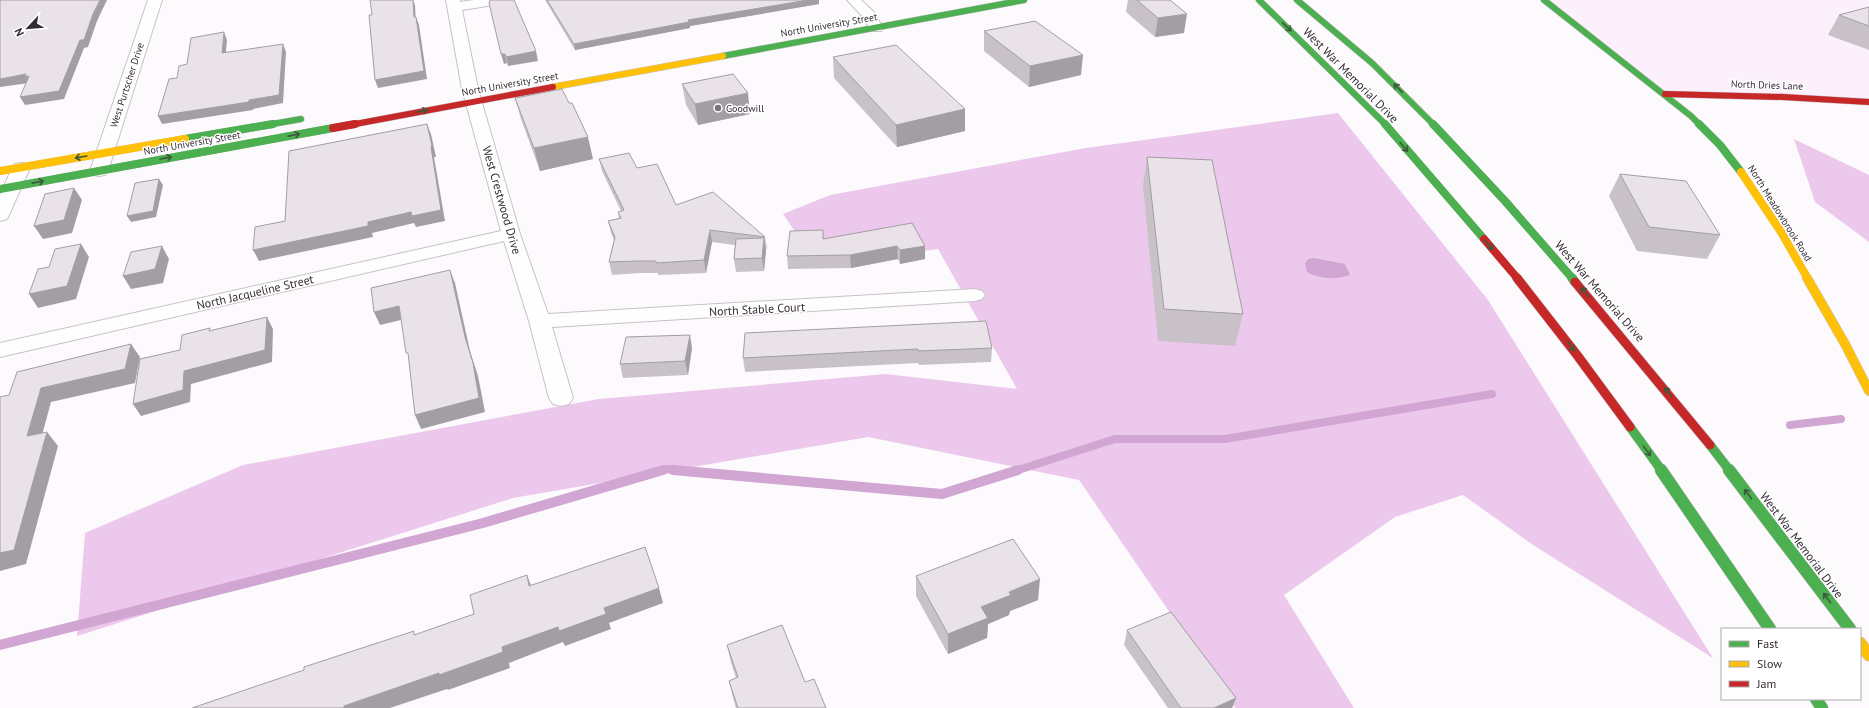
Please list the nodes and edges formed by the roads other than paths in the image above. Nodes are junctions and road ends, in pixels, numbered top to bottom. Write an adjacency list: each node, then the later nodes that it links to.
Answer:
1 (155, 0): 18 (street, West Purtscher Drive)
2 (500, 0): 9 (street)
3 (854, 0): 10 (street)
4 (1024, 0): 12 (main road, North University Street)
5 (1259, 0): 30 (main road, West War Memorial Drive, one-way to 30)
6 (1297, 0): 13 (main road, West War Memorial Drive)
7 (1304, 0): 13 (main road)
8 (1544, 0): 15 (main road, North Meadowbrook Road)
9 (454, 4): 14 (street, West Crestwood Drive)
10 (875, 13): 11 (main road, North University Street); 12 (street)
11 (855, 17)
12 (876, 28): 14 (main road, North University Street)
13 (1360, 52): 31 (main road, West War Memorial Drive, one-way to 13)
14 (471, 92): 20 (main road, North University Street, one-way to 14); 24 (street, West Crestwood Drive)
15 (1665, 94): 16 (main road, North Dries Lane); 28 (main road, North Meadowbrook Road)
16 (1869, 102)
17 (308, 117): 18 (main road, North University Street)
18 (104, 153): 19 (main road, North University Street, one-way to 19); 20 (street, West Purtscher Drive)
19 (21, 168): 21 (main road, North University Street); 22 (street)
20 (99, 170): 22 (main road, North University Street, one-way to 20)
21 (0, 171)
22 (6, 188): 23 (street)
23 (0, 216)
24 (511, 234): 26 (street, West Crestwood Drive); 27 (street, North Jacqueline Street)
25 (975, 296): 26 (street, North Stable Court)
26 (540, 322): 29 (street, West Crestwood Drive)
27 (0, 350)
28 (1869, 391)
29 (561, 398)
30 (1769, 628)
31 (1849, 628)
32 (1861, 644): 33 (main road)
33 (1869, 655)

